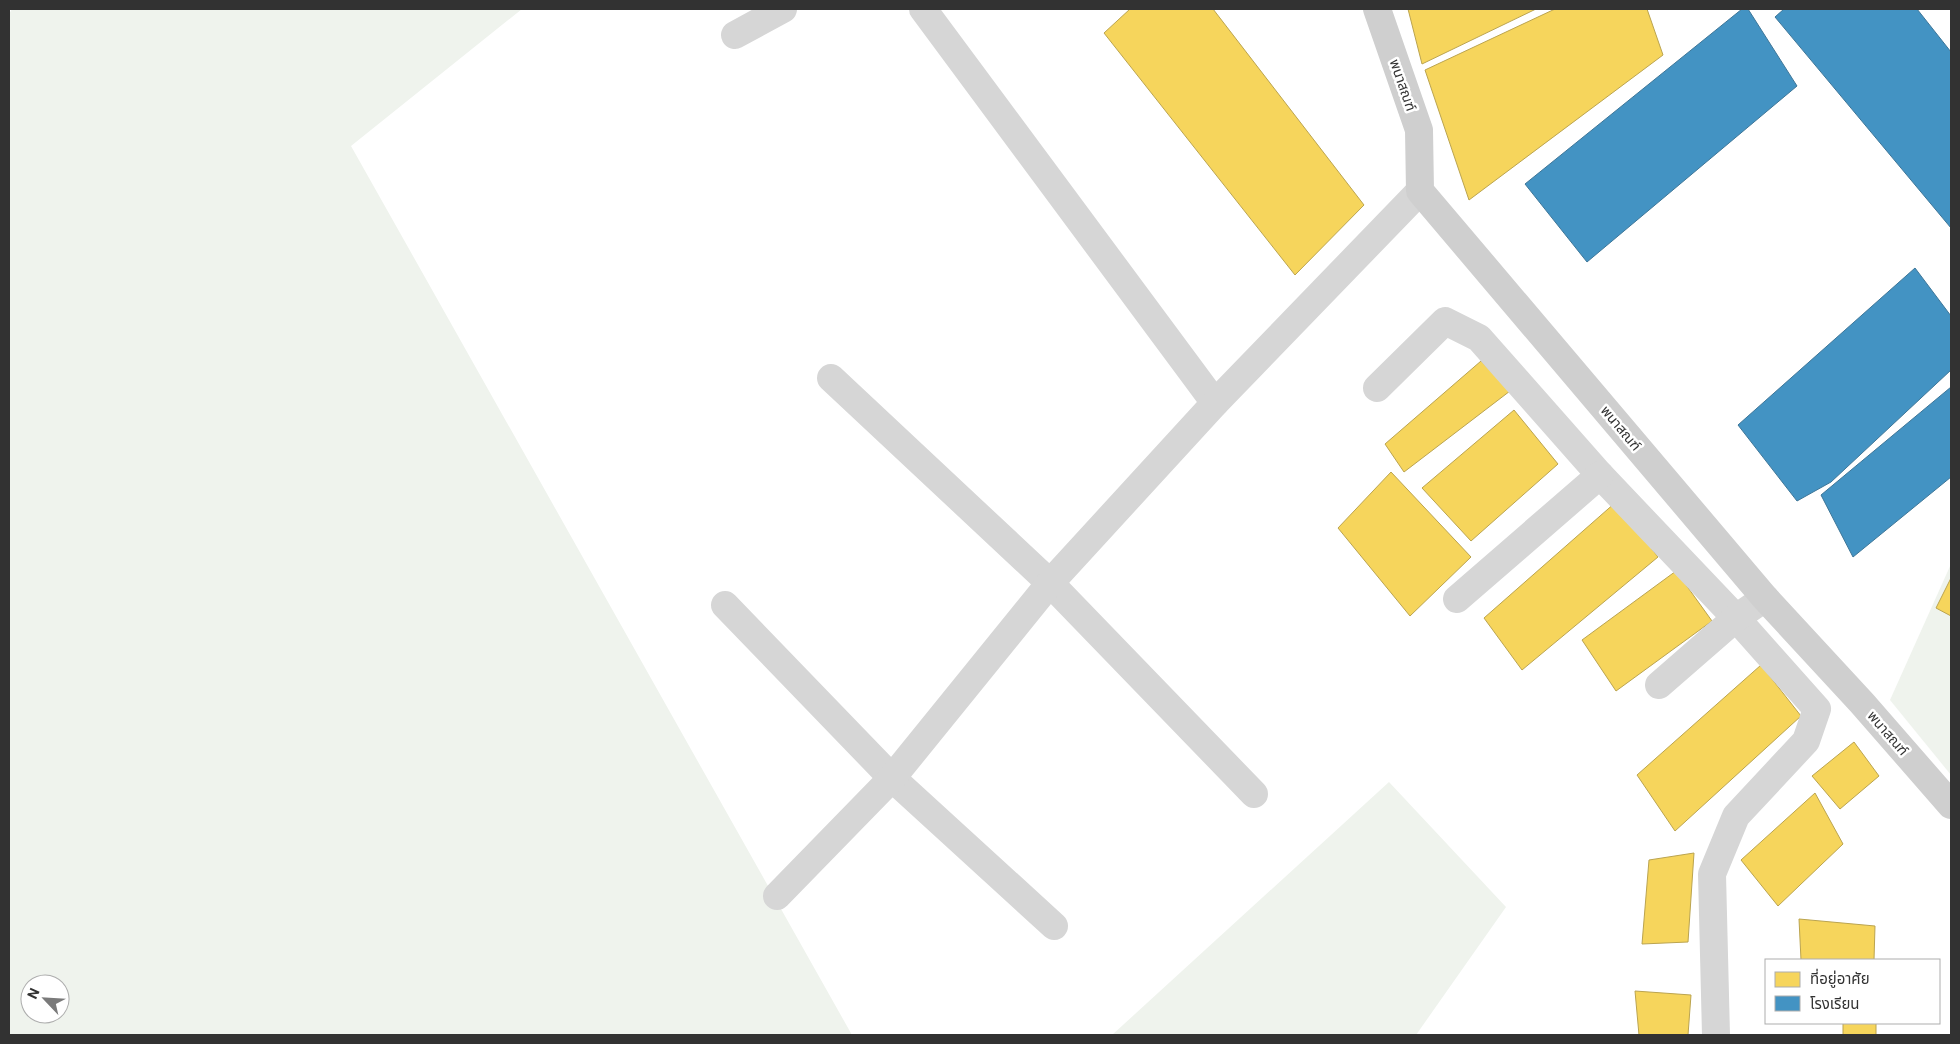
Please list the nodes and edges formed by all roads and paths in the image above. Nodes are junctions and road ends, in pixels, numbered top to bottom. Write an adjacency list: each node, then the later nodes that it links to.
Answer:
1 (783, 9): 4 (street)
2 (923, 9): 8 (street)
3 (1377, 9): 5 (street, พนาสณฑ์)
4 (735, 34)
5 (1420, 191): 8 (street); 11 (street, พนาสณฑ์)
6 (831, 378): 10 (street)
7 (1377, 388): 9 (street)
8 (1216, 403): 10 (street)
9 (1600, 475): 12 (street); 14 (street)
10 (1050, 583): 16 (street); 17 (street)
11 (1765, 598): 14 (street); 18 (street, พนาสณฑ์)
12 (1457, 599)
13 (725, 606): 16 (street)
14 (1736, 618): 15 (street); 21 (street)
15 (1659, 685)
16 (892, 778): 19 (street); 20 (street)
17 (1254, 794)
18 (1951, 805)
19 (776, 896)
20 (1054, 926)
21 (1716, 1035)

